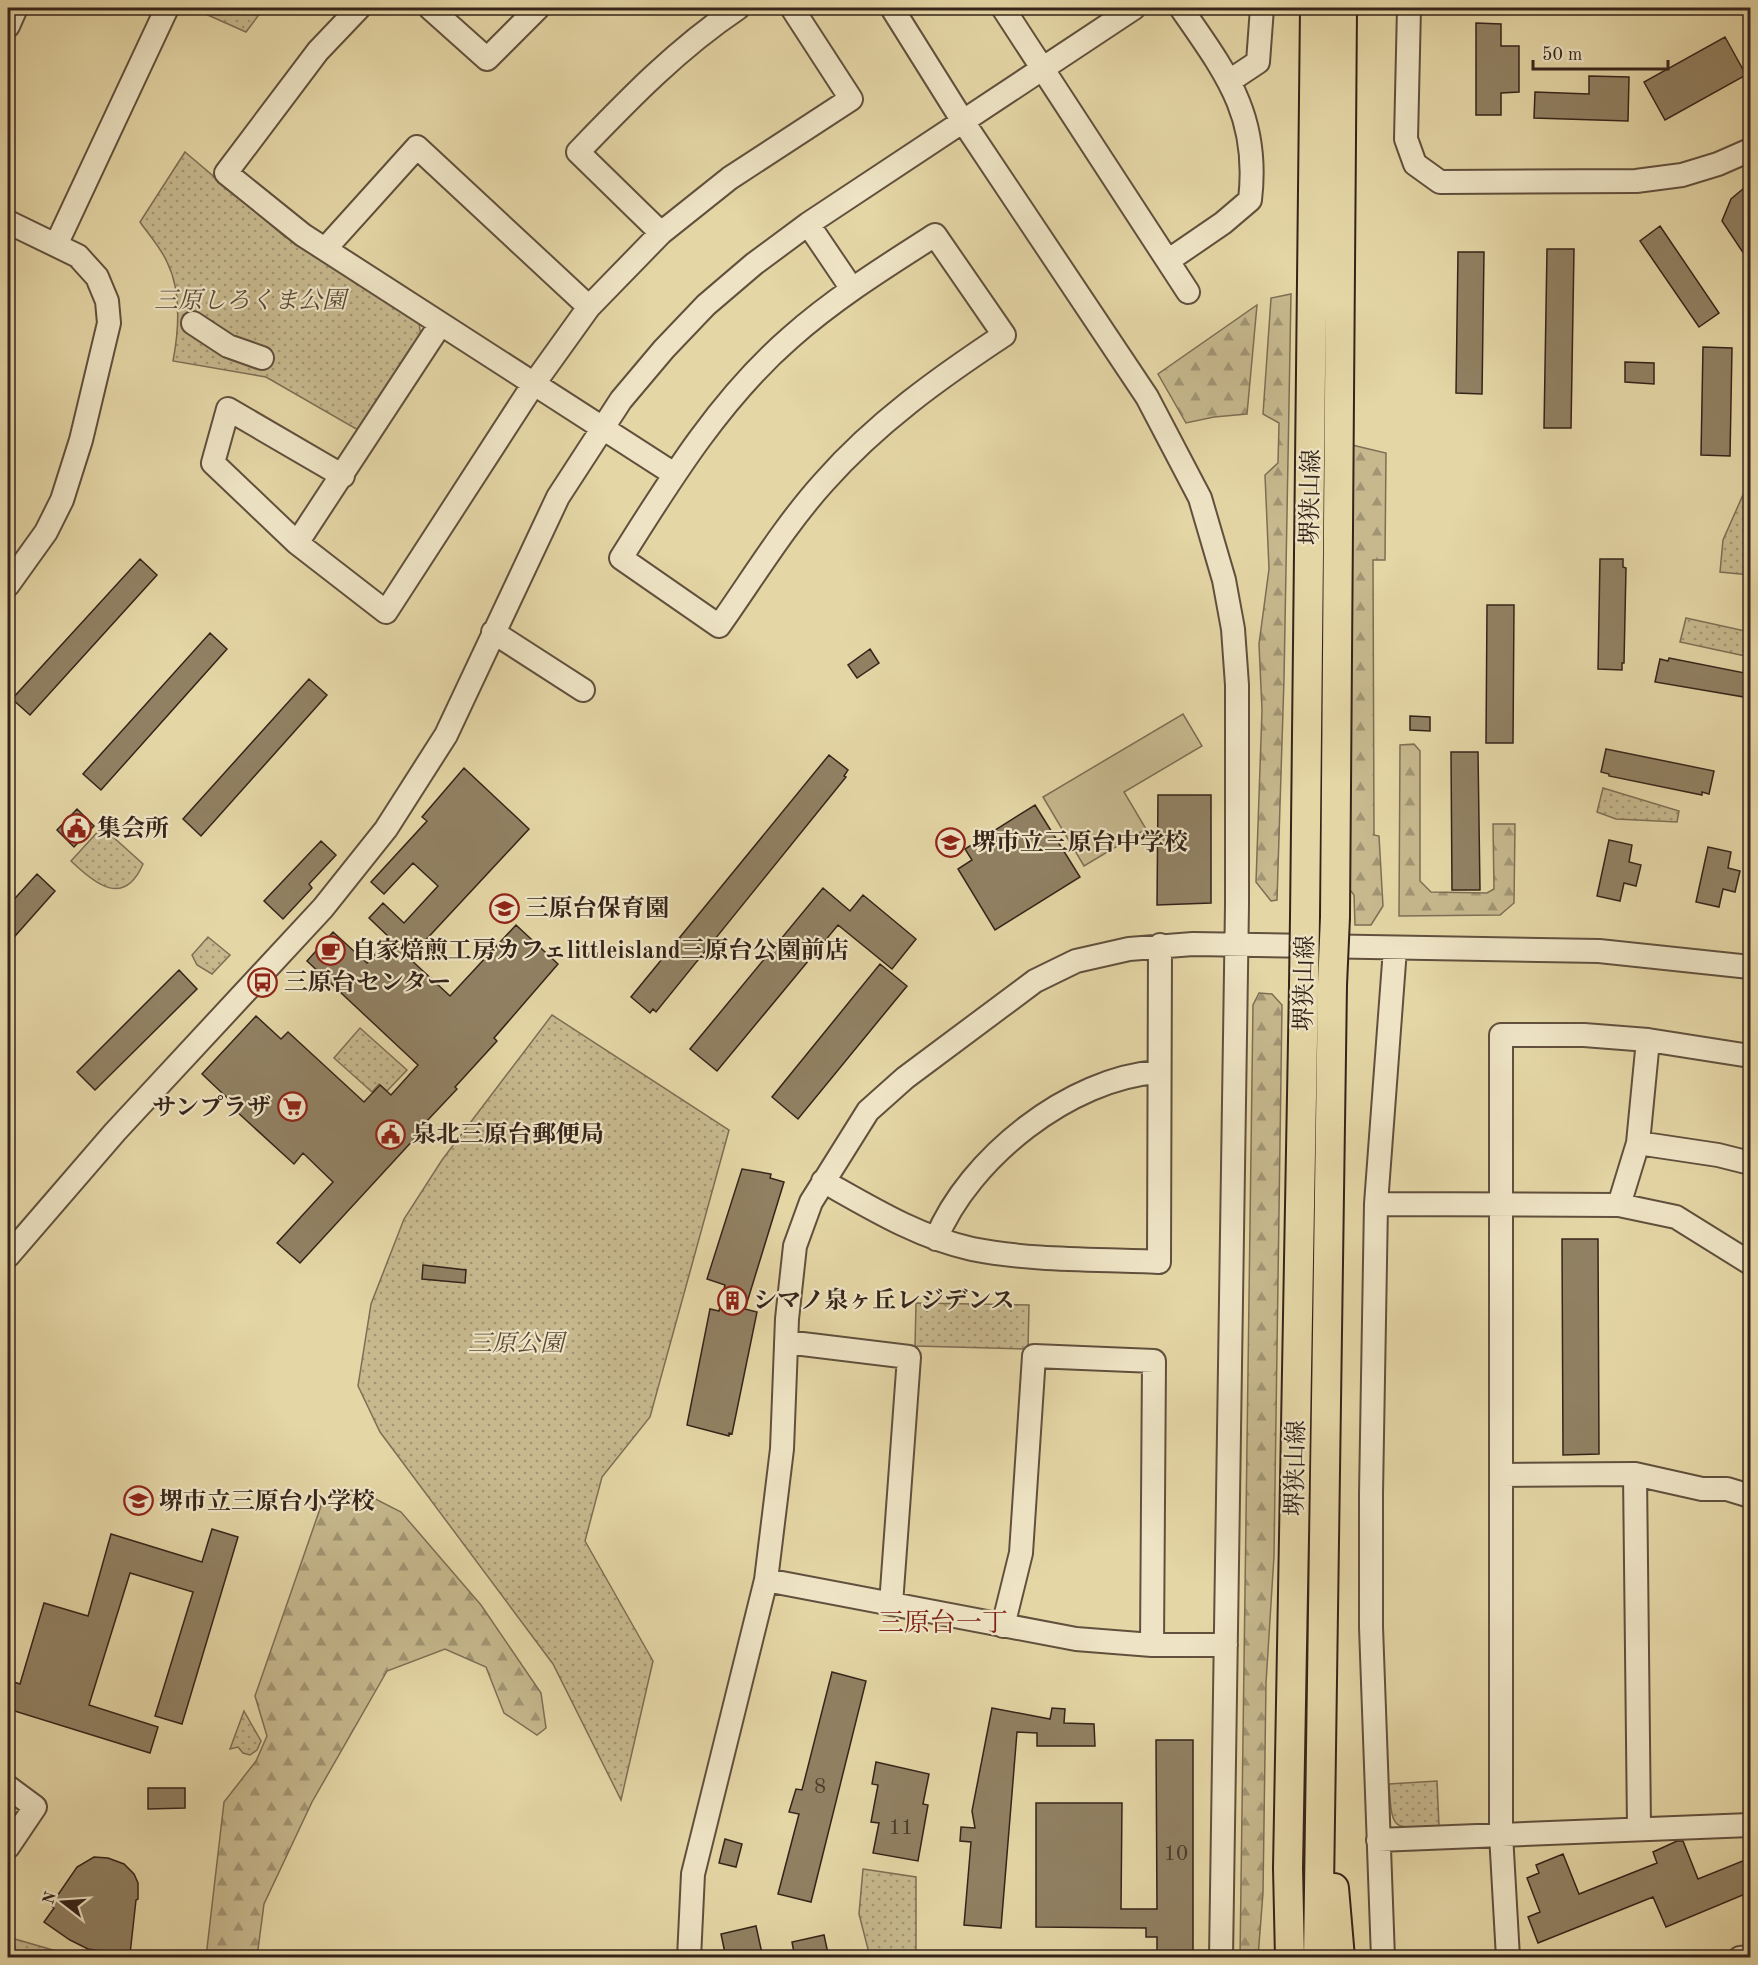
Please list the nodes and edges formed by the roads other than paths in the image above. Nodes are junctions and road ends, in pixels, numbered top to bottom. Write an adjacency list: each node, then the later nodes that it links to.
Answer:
1 (16, 8): 16 (street)
2 (167, 8): 24 (street)
3 (360, 8): 25 (street)
4 (430, 8): 5 (street)
5 (538, 8)
6 (738, 8): 23 (street)
7 (792, 8): 23 (street)
8 (892, 8): 19 (street)
9 (1003, 8): 17 (street)
10 (1134, 8): 17 (street)
11 (1181, 8): 18 (street)
12 (1262, 8): 18 (street)
13 (1315, 8): 73 (main road, 堺狭山線, bridge)
14 (1342, 8): 67 (main road, 堺狭山線, bridge)
15 (1409, 8): 20 (street)
16 (8, 26)
17 (1042, 68): 19 (street); 26 (street)
18 (1231, 80): 26 (street)
19 (964, 123): 22 (street); 42 (street)
20 (1750, 150)
21 (8, 222): 24 (street)
22 (808, 224): 27 (street); 34 (street)
23 (660, 233): 29 (street)
24 (56, 245): 38 (street)
25 (325, 249): 29 (street); 31 (street)
26 (1169, 260): 28 (street)
27 (852, 289): 35 (street); 35 (street)
28 (1188, 292)
29 (589, 307): 33 (street)
30 (193, 323): 32 (street)
31 (440, 325): 33 (street); 36 (street)
32 (262, 358)
33 (533, 385): 34 (street); 37 (street)
34 (602, 429): 35 (street); 39 (street)
35 (674, 474)
36 (343, 476): 37 (street); 37 (street)
37 (297, 543)
38 (8, 585)
39 (493, 632): 40 (street); 55 (street)
40 (583, 690)
41 (1160, 945): 42 (street); 47 (street); 50 (street)
42 (1236, 946): 43 (street); 65 (street)
43 (1395, 948): 44 (street); 51 (street)
44 (1750, 967)
45 (1647, 1040): 46 (street); 48 (street); 52 (street)
46 (1750, 1056)
47 (1158, 1072): 54 (street); 54 (street)
48 (1638, 1143): 49 (street); 53 (street)
49 (1750, 1163)
50 (823, 1182): 54 (street); 57 (street)
51 (1376, 1203): 52 (street); 71 (street)
52 (1502, 1205): 53 (street); 59 (street)
53 (1619, 1205): 56 (street)
54 (936, 1239)
55 (8, 1256)
56 (1750, 1263)
57 (786, 1341): 61 (street); 62 (street)
58 (1635, 1474): 59 (street); 60 (street); 69 (street)
59 (1501, 1475): 70 (street)
60 (1750, 1496)
61 (766, 1580): 62 (street); 75 (street)
62 (891, 1604): 63 (street)
63 (1003, 1626): 64 (street); 64 (street)
64 (1152, 1645): 65 (street)
65 (1226, 1645): 76 (street)
66 (8, 1786): 72 (street)
67 (1321, 1797): 79 (main road, 堺狭山線); 80 (main road)
68 (1750, 1825): 69 (street)
69 (1639, 1828): 70 (street)
70 (1501, 1834): 71 (street); 82 (street)
71 (1378, 1840): 81 (street)
72 (8, 1846)
73 (1288, 1868): 77 (main road); 78 (main road, 堺狭山線)
74 (1750, 1957): 83 (street)
75 (688, 1958)
76 (1221, 1958)
77 (1276, 1958)
78 (1290, 1958)
79 (1318, 1958)
80 (1340, 1958)
81 (1383, 1958)
82 (1508, 1958)
83 (1740, 1958)

